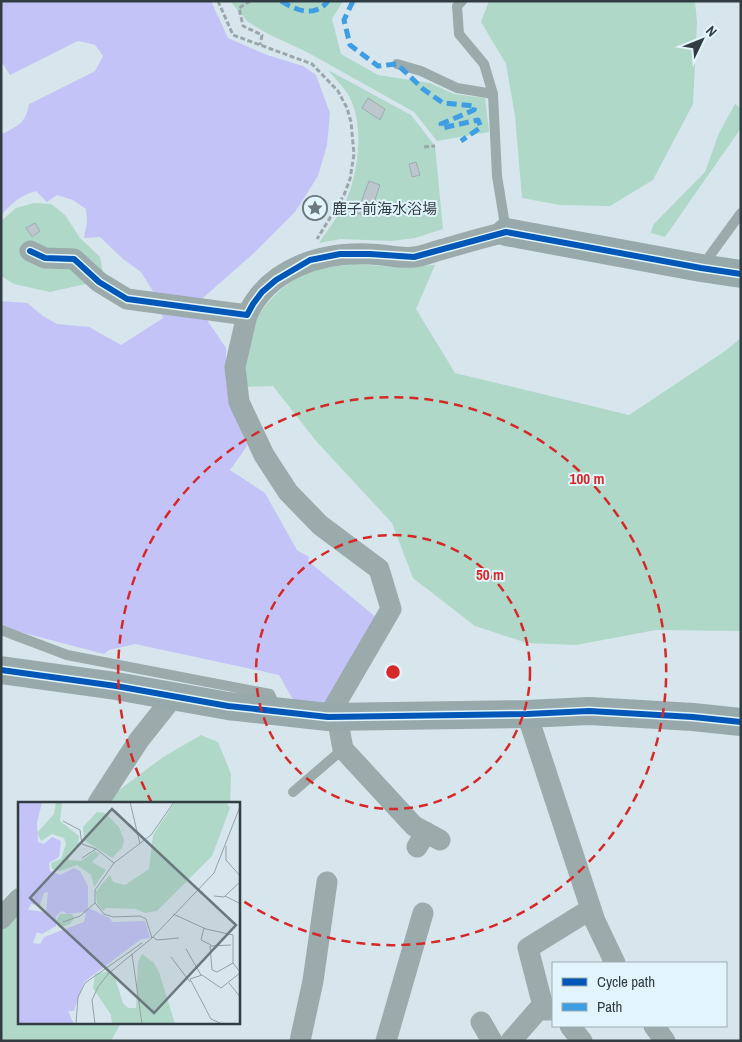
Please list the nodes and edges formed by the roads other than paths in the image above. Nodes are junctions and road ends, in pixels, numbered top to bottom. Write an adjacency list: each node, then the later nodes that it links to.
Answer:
1 (462, 1): 3 (lane)
2 (397, 64): 3 (lane)
3 (493, 94): 5 (lane)
4 (741, 213): 7 (lane)
5 (506, 232): 7 (street); 9 (street)
6 (30, 251): 9 (street)
7 (701, 268): 8 (street)
8 (741, 274)
9 (247, 315): 15 (street)
10 (1, 630): 13 (lane)
11 (1, 670): 12 (street)
12 (174, 696): 13 (street); 19 (street)
13 (278, 711): 15 (street)
14 (527, 714): 15 (street); 16 (street); 23 (street)
15 (332, 717): 17 (street)
16 (741, 722)
17 (343, 748): 18 (lane); 20 (street)
18 (294, 792)
19 (99, 802)
20 (428, 839)
21 (327, 882): 31 (street)
22 (18, 900): 25 (street)
23 (591, 909): 26 (street); 27 (street)
24 (422, 913): 32 (street)
25 (1, 919)
26 (615, 962)
27 (548, 1010): 34 (street)
28 (482, 1022): 33 (street)
29 (571, 1027): 35 (street)
30 (655, 1027): 36 (street)
31 (300, 1041)
32 (386, 1041)
33 (492, 1041)
34 (511, 1041)
35 (582, 1041)
36 (665, 1041)

